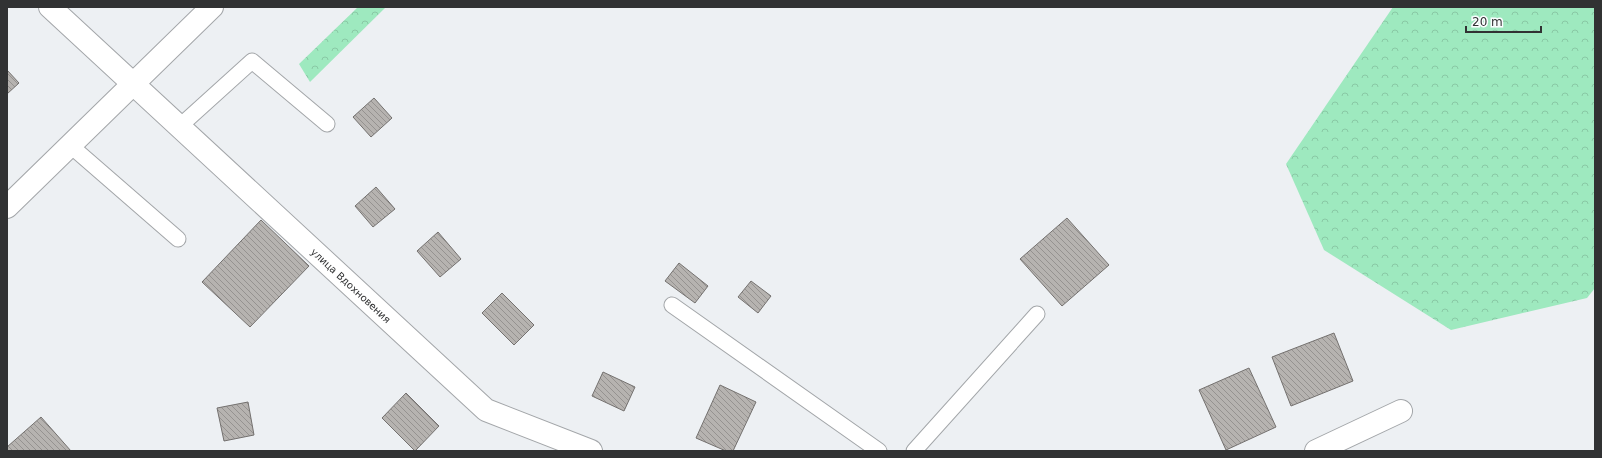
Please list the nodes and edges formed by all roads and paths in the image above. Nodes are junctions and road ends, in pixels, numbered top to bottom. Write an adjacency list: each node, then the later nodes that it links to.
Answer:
1 (50, 7): 3 (street, улица Вдохновения)
2 (212, 7): 3 (street)
3 (134, 85): 5 (street, улица Вдохновения); 6 (street)
4 (327, 124): 5 (lane)
5 (179, 127): 12 (street, улица Вдохновения)
6 (70, 146): 7 (street); 8 (lane)
7 (7, 207)
8 (178, 239)
9 (672, 305): 13 (lane)
10 (1037, 314): 14 (lane)
11 (1401, 411): 15 (street)
12 (591, 451)
13 (879, 451)
14 (914, 451)
15 (1316, 451)

